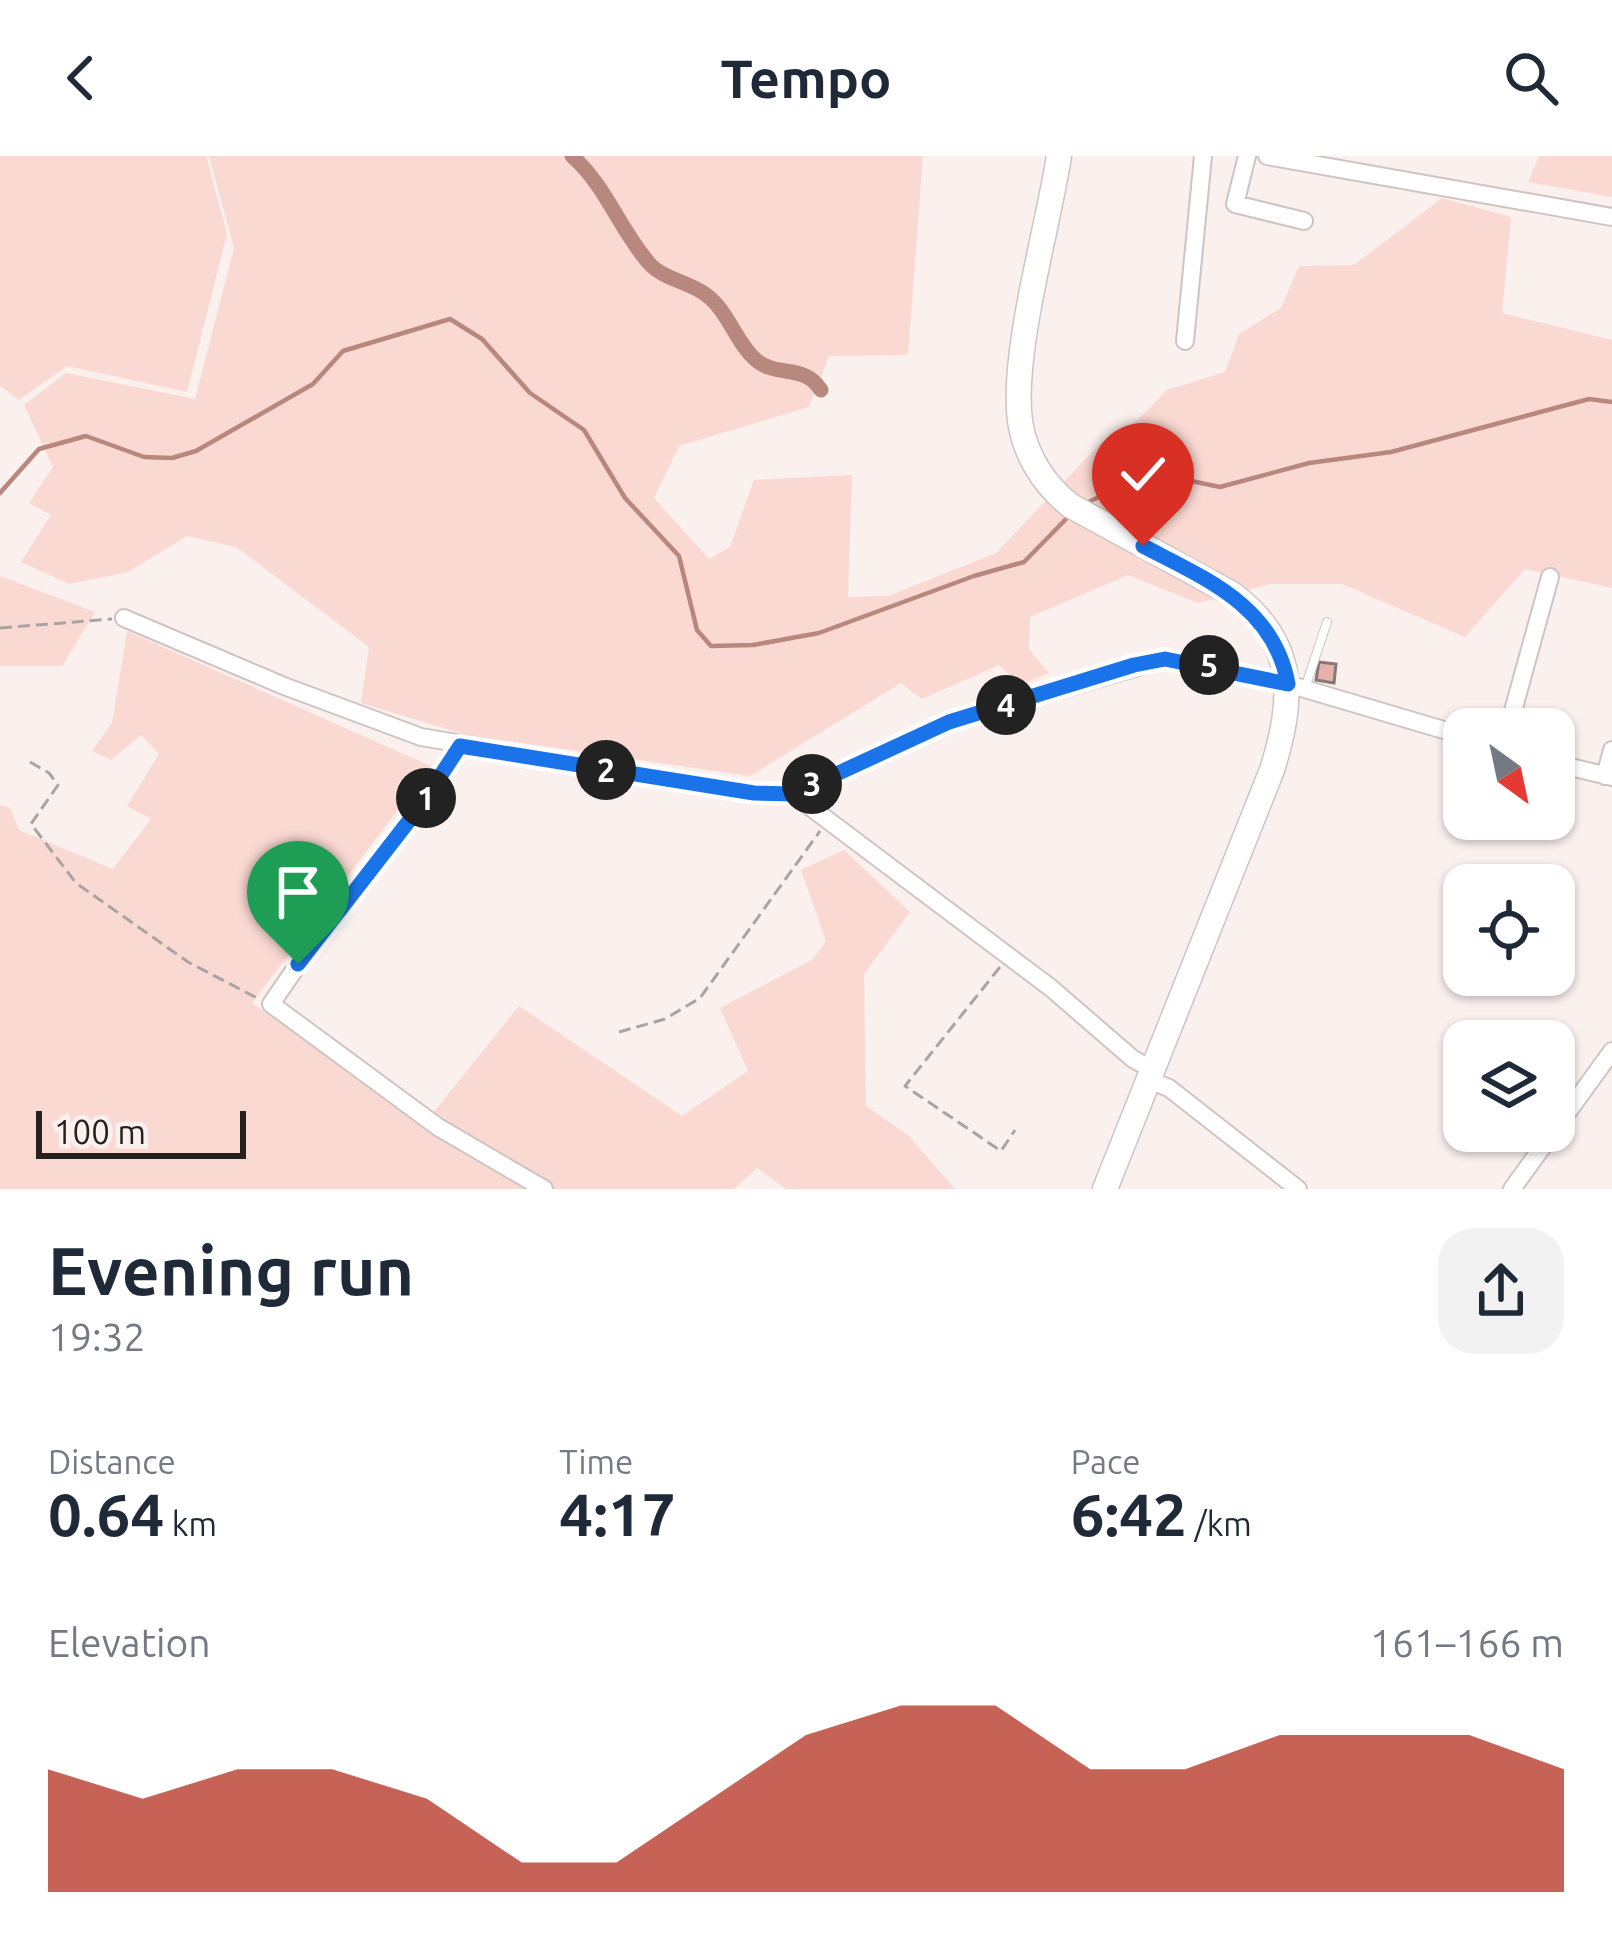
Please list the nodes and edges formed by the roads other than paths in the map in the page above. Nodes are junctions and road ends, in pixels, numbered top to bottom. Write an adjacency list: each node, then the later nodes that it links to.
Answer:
1 (1059, 156): 11 (street)
2 (1203, 156): 7 (street)
3 (1247, 156): 6 (street)
4 (1267, 156): 5 (street)
5 (1612, 217)
6 (1304, 220)
7 (1185, 341)
8 (1550, 577): 12 (street)
9 (124, 618): 14 (street)
10 (1327, 622): 11 (lane)
11 (1296, 687): 13 (street); 18 (street); 20 (street)
12 (1514, 708)
13 (1443, 730)
14 (460, 746): 18 (street); 21 (street)
15 (1612, 750): 17 (street)
16 (1575, 768): 17 (street)
17 (1608, 776)
18 (793, 794): 20 (street)
19 (1612, 1051): 24 (street)
20 (1151, 1074): 22 (street); 23 (street)
21 (544, 1189)
22 (1105, 1189)
23 (1298, 1189)
24 (1512, 1189)

